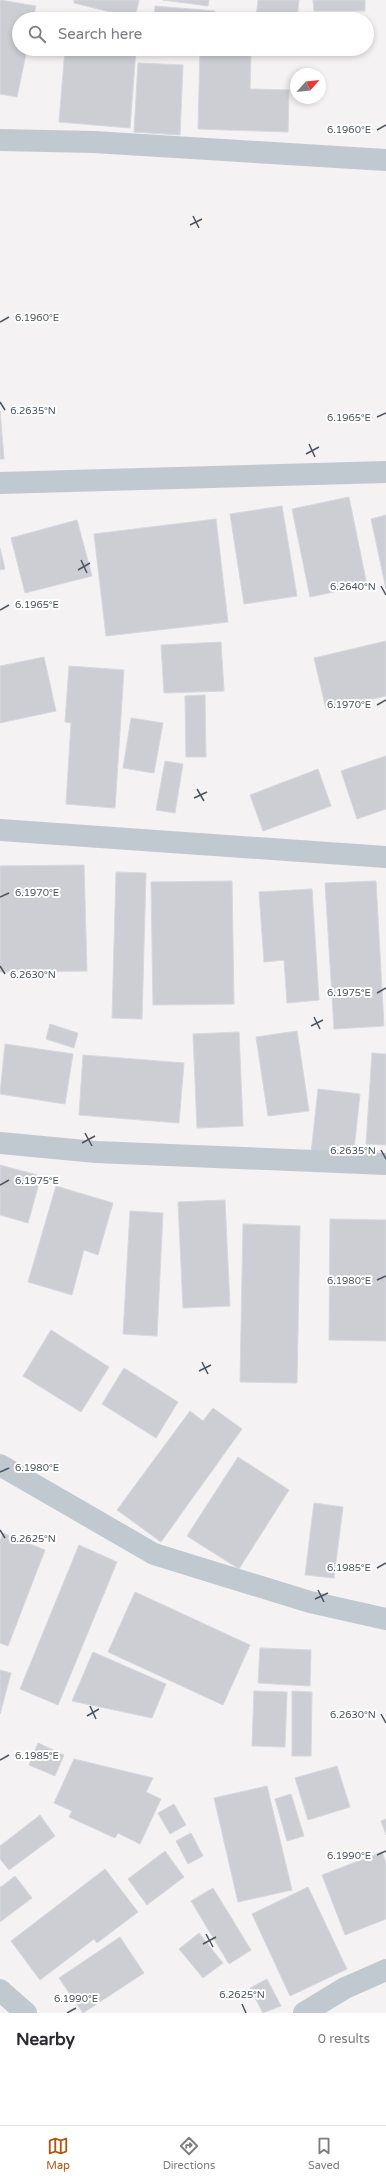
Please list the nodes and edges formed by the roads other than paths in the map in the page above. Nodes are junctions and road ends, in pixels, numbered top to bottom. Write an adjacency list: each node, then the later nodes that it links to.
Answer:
1 (0, 140): 2 (street)
2 (386, 160)
3 (386, 472): 4 (street)
4 (0, 483)
5 (0, 830): 6 (street)
6 (386, 857)
7 (0, 1143): 8 (street)
8 (386, 1164)
9 (0, 1465): 10 (street)
10 (386, 1619)
11 (386, 1970): 14 (street)
12 (0, 1990): 13 (street)
13 (26, 2013)
14 (304, 2013)

